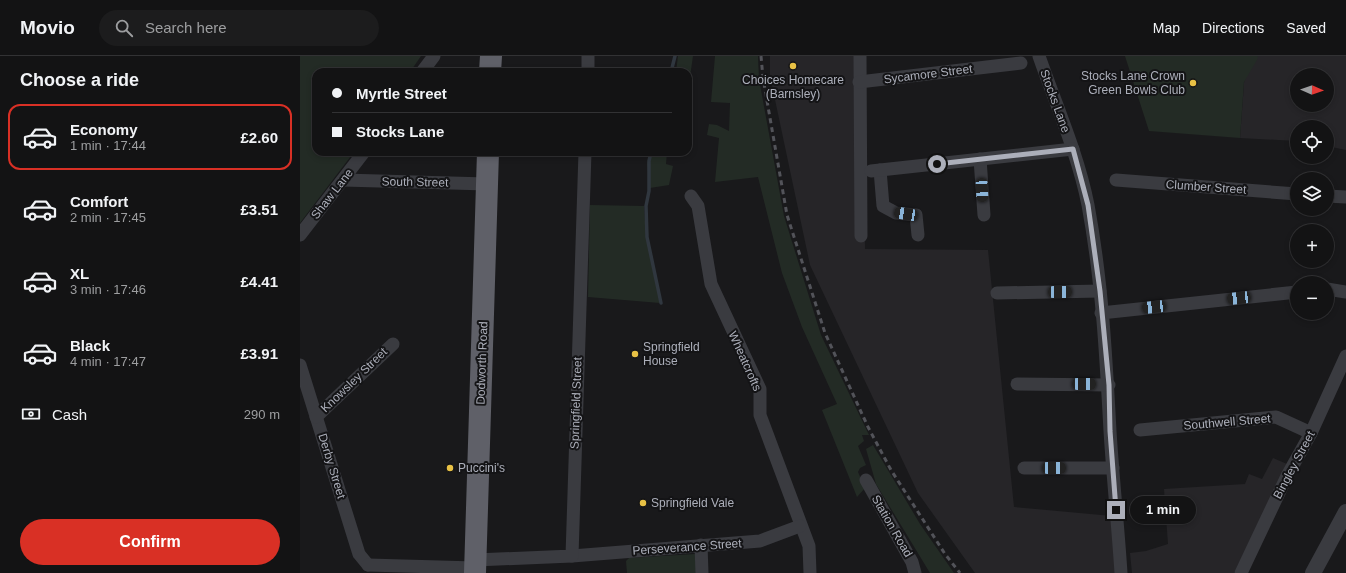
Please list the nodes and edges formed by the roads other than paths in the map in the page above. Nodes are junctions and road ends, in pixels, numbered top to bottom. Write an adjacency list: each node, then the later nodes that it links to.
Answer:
1 (434, 56): 7 (street)
2 (491, 56): 8 (highway)
3 (588, 56): 9 (street)
4 (860, 56): 10 (street)
5 (1039, 56): 11 (street, Stocks Lane)
6 (1020, 63): 10 (street, Sycamore Street)
7 (425, 68)
8 (490, 68)
9 (588, 68)
10 (859, 82): 26 (street)
11 (1073, 149): 15 (street); 28 (street, Stocks Lane)
12 (361, 156): 16 (street, Shaw Lane)
13 (488, 156): 18 (highway, Dodworth Road)
14 (585, 156): 47 (street, Springfield Street)
15 (980, 159): 23 (street); 25 (street)
16 (343, 180): 18 (street, South Street); 24 (street, Shaw Lane)
17 (1116, 180): 19 (street, Clumber Street)
18 (487, 184): 48 (highway, Dodworth Road)
19 (1290, 193)
20 (691, 196): 45 (street, Wheatcrofts)
21 (1334, 196): 22 (street)
22 (1346, 197)
23 (984, 215)
24 (300, 235)
25 (918, 235)
26 (861, 236)
27 (1334, 290): 29 (street)
28 (1100, 291): 30 (street); 32 (street, Stocks Lane)
29 (1346, 292)
30 (997, 293)
31 (1290, 293): 32 (street)
32 (1101, 313): 37 (street, Stocks Lane)
33 (393, 344): 38 (street, Knowsley Street)
34 (1346, 356): 40 (street, Bingley Street)
35 (300, 365): 38 (street, Derby Street)
36 (1017, 384): 37 (street)
37 (1109, 385): 42 (street, Stocks Lane)
38 (316, 416): 49 (street, Derby Street)
39 (1140, 430): 40 (street, Southwell Street)
40 (1311, 433): 54 (street, Bingley Street)
41 (1024, 468): 42 (street)
42 (1113, 468): 53 (street, Stocks Lane)
43 (866, 480): 52 (street, Station Road)
44 (1346, 512): 55 (street)
45 (800, 526): 46 (street, Perseverance Street); 51 (street, Wheatcrofts)
46 (700, 545): 47 (street, Perseverance Street); 50 (street)
47 (572, 556): 48 (street)
48 (475, 567): 49 (street)
49 (367, 569)
50 (702, 573)
51 (810, 573)
52 (914, 573)
53 (1122, 573)
54 (1241, 573)
55 (1313, 573)

